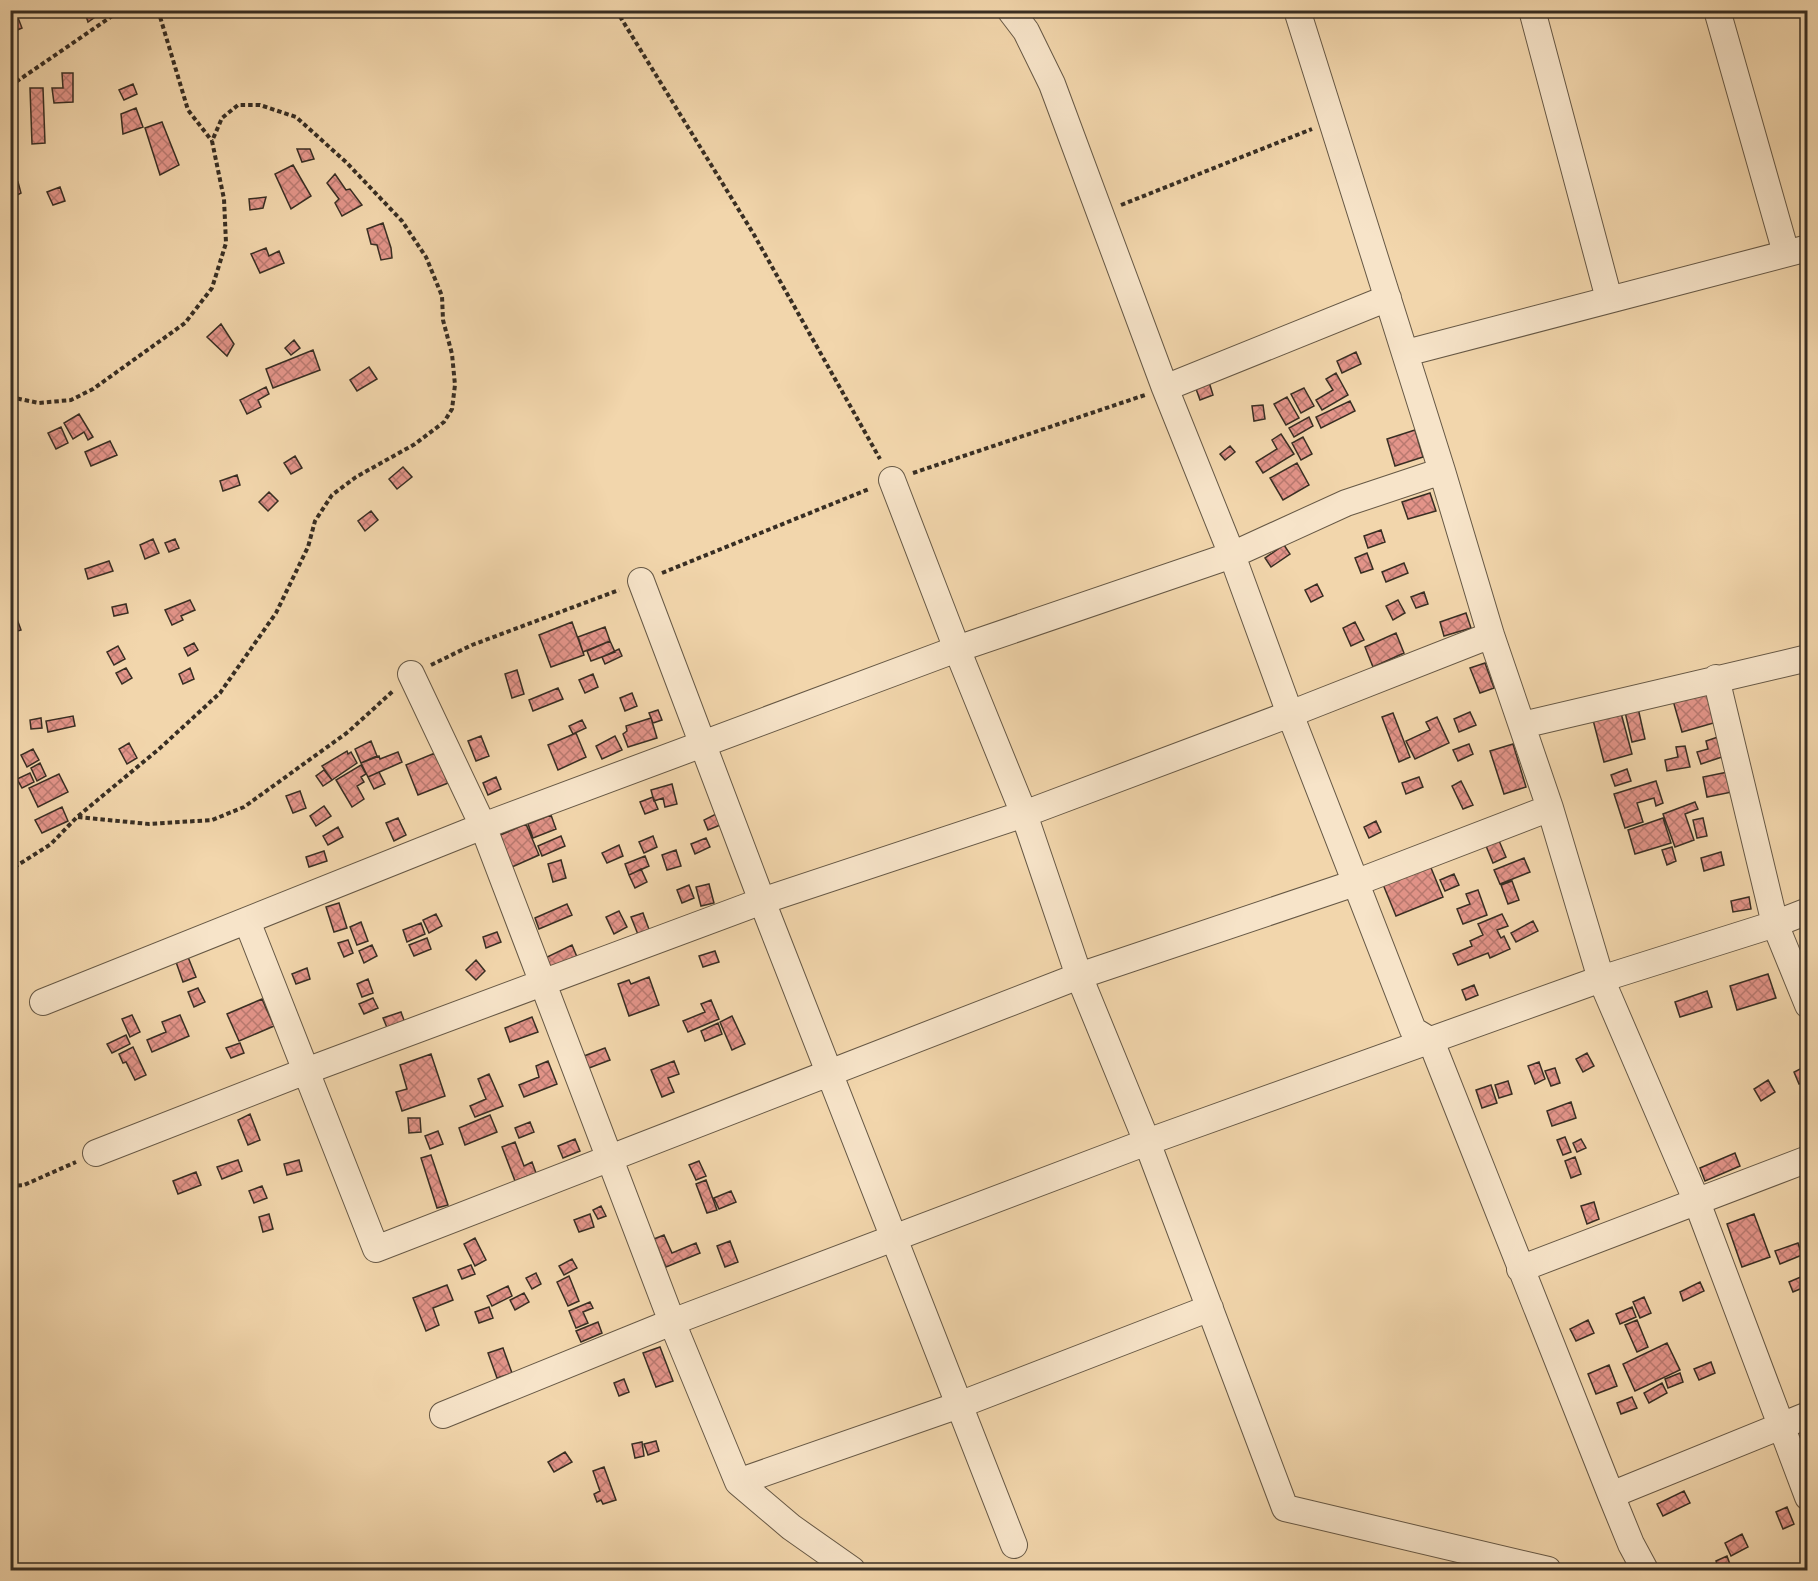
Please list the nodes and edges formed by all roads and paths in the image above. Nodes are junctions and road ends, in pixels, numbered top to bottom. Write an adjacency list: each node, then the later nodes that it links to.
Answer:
1 (121, 10): 8 (path)
2 (158, 10): 10 (path)
3 (616, 10): 19 (path)
4 (1010, 10): 11 (street)
5 (1297, 10): 9 (street)
6 (1532, 10): 14 (street)
7 (1717, 10): 12 (street)
8 (10, 86)
9 (1332, 121): 11 (path); 13 (street)
10 (212, 141): 17 (path); 32 (path)
11 (1101, 213): 16 (street)
12 (1797, 250): 14 (street)
13 (1388, 298): 15 (street); 16 (street)
14 (1609, 299): 15 (street)
15 (1406, 354): 18 (street)
16 (1165, 388): 19 (path); 20 (street)
17 (10, 397)
18 (1442, 471): 20 (street); 22 (street)
19 (892, 480): 21 (path); 23 (street)
20 (1232, 555): 23 (street); 27 (street)
21 (641, 581): 25 (path); 29 (street)
22 (1491, 635): 27 (street); 28 (street)
23 (957, 649): 29 (street); 31 (street)
24 (1808, 658): 26 (street)
25 (411, 674): 32 (path); 33 (street)
26 (1716, 678): 28 (street); 39 (street)
27 (1290, 714): 31 (street); 35 (street)
28 (1522, 725): 30 (street)
29 (703, 746): 33 (street); 36 (street)
30 (1550, 808): 35 (street); 41 (street)
31 (1024, 814): 36 (street); 40 (street)
32 (77, 817): 34 (path)
33 (483, 826): 38 (street); 42 (street)
34 (10, 870)
35 (1355, 883): 40 (street); 45 (street)
36 (762, 901): 42 (street); 47 (street)
37 (1808, 911): 39 (street)
38 (247, 921): 43 (street); 46 (street)
39 (1775, 924): 41 (street); 44 (street)
40 (1079, 976): 47 (street); 48 (street)
41 (1600, 979): 45 (street); 53 (street)
42 (543, 982): 46 (street); 50 (street)
43 (43, 1002)
44 (1808, 1005)
45 (1431, 1041): 48 (street); 55 (street)
46 (306, 1071): 49 (street); 50 (street)
47 (829, 1073): 50 (street); 54 (street)
48 (1147, 1142): 54 (street); 56 (street)
49 (96, 1153): 52 (path)
50 (611, 1158): 57 (street)
51 (1808, 1159): 53 (street)
52 (10, 1186)
53 (1697, 1202): 55 (street); 61 (street)
54 (894, 1238): 57 (street); 58 (street)
55 (1520, 1269): 63 (street)
56 (1209, 1308): 58 (street); 67 (street)
57 (672, 1322): 59 (street); 62 (street)
58 (959, 1405): 62 (street); 65 (street)
59 (443, 1415)
60 (1808, 1415): 61 (street)
61 (1782, 1425): 63 (street); 64 (street)
62 (738, 1482): 66 (street)
63 (1611, 1495): 68 (street)
64 (1808, 1497)
65 (1014, 1545)
66 (852, 1570)
67 (1548, 1570)
68 (1646, 1570)

